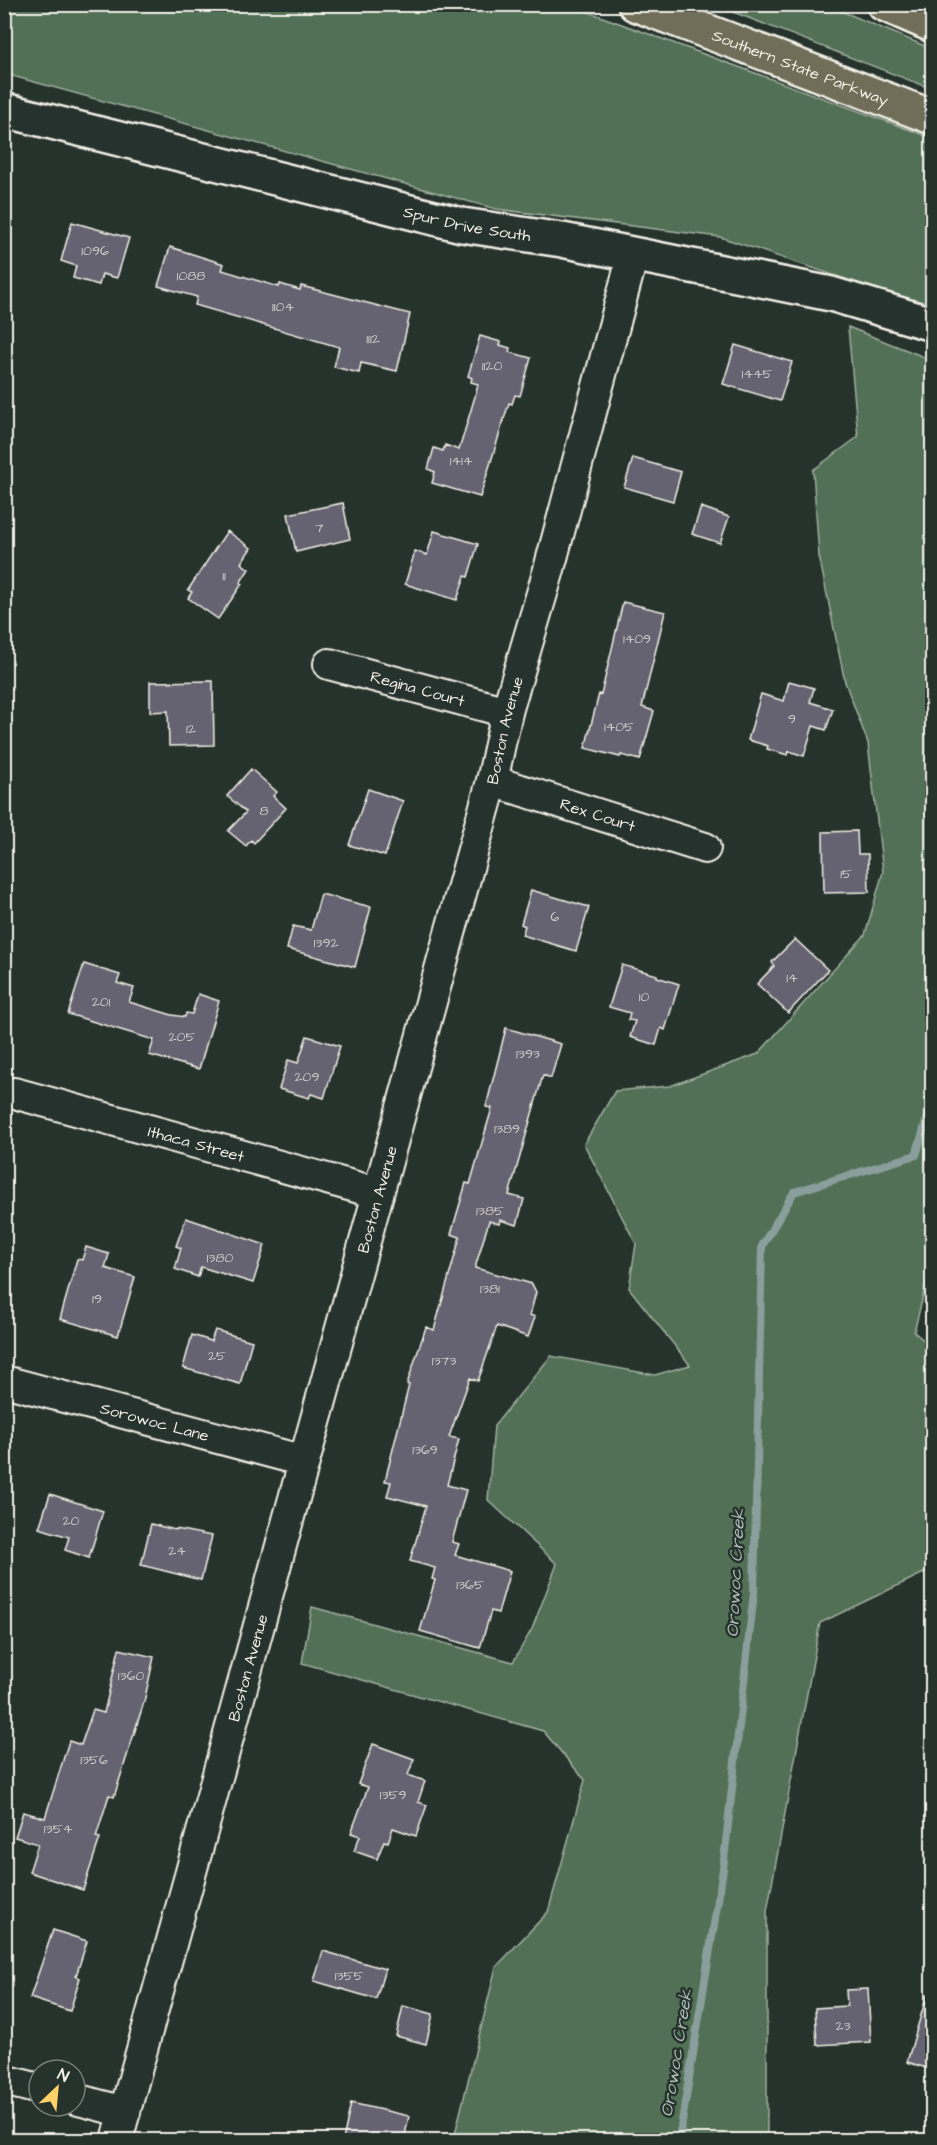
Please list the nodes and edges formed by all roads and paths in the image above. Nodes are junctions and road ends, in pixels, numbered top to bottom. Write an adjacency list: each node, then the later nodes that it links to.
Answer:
1 (635, 4): 5 (highway, Southern State Parkway)
2 (884, 4): 3 (highway)
3 (933, 25)
4 (4, 110): 6 (street, Spur Drive South)
5 (933, 117)
6 (633, 255): 7 (street, Spur Drive South); 9 (street, Boston Avenue)
7 (933, 324)
8 (329, 664): 9 (street, Regina Court)
9 (507, 712): 10 (street, Boston Avenue)
10 (492, 781): 11 (street, Rex Court); 13 (street, Boston Avenue)
11 (705, 848)
12 (14, 1093): 13 (street, Ithaca Street)
13 (378, 1193): 15 (street, Boston Avenue)
14 (4, 1381): 15 (street, Sorowoc Lane)
15 (304, 1461): 19 (street, Boston Avenue)
16 (4, 2080): 17 (street)
17 (27, 2087)
18 (87, 2106): 19 (street)
19 (121, 2126)

